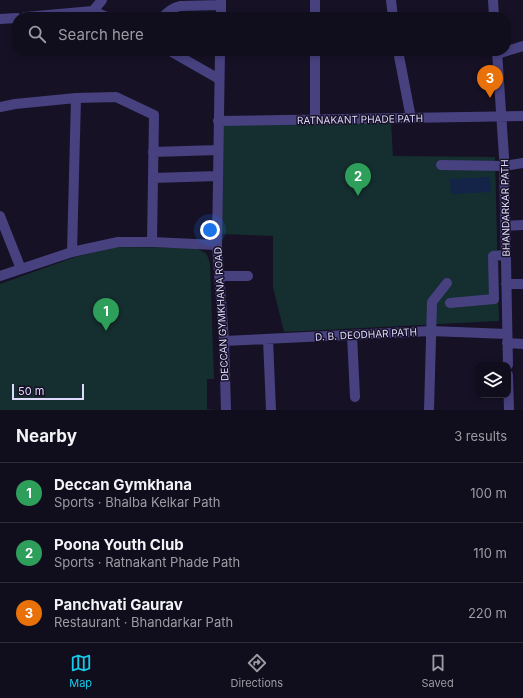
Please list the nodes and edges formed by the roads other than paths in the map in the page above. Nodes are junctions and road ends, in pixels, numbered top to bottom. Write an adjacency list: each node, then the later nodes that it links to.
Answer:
1 (102, 0): 6 (street)
2 (315, 0): 9 (street)
3 (391, 0): 10 (street)
4 (493, 0): 11 (street)
5 (221, 3): 8 (street)
6 (93, 11): 7 (street)
7 (82, 12)
8 (168, 12)
9 (315, 12)
10 (392, 12)
11 (494, 12)
12 (12, 18): 13 (street)
13 (0, 19)
14 (523, 46): 15 (street)
15 (511, 49)
16 (179, 56): 21 (street)
17 (220, 56): 21 (street, DECCAN GYMKHANA ROAD)
18 (315, 56): 27 (street)
19 (399, 56): 26 (street)
20 (497, 56): 25 (street, BHANDARKAR PATH)
21 (219, 79): 28 (street, DECCAN GYMKHANA ROAD)
22 (76, 98): 23 (street); 30 (street); 41 (street)
23 (0, 107)
24 (523, 116): 25 (street, RATNAKANT PHADE PATH)
25 (501, 117): 26 (street, RATNAKANT PHADE PATH); 33 (street, BHANDARKAR PATH)
26 (411, 118): 27 (street, RATNAKANT PHADE PATH)
27 (315, 120): 28 (street, RATNAKANT PHADE PATH)
28 (218, 121): 29 (street, DECCAN GYMKHANA ROAD)
29 (218, 150): 30 (street); 34 (street, DECCAN GYMKHANA ROAD)
30 (153, 152): 35 (street)
31 (523, 163): 33 (street)
32 (441, 165): 33 (street)
33 (504, 166): 38 (street, BHANDARKAR PATH)
34 (218, 176): 35 (street); 40 (street, DECCAN GYMKHANA ROAD)
35 (153, 178): 39 (street)
36 (0, 216): 43 (street)
37 (523, 225): 38 (street)
38 (505, 226): 42 (street, BHANDARKAR PATH)
39 (152, 242): 40 (street); 41 (street)
40 (217, 245): 45 (street, DECCAN GYMKHANA ROAD)
41 (72, 252): 43 (street)
42 (506, 255): 48 (street, BHANDARKAR PATH); 50 (street)
43 (21, 269): 44 (street)
44 (0, 276)
45 (219, 276): 46 (street); 55 (street, DECCAN GYMKHANA ROAD)
46 (248, 276)
47 (447, 283): 51 (street)
48 (506, 284): 49 (street); 53 (street, BHANDARKAR PATH)
49 (523, 284)
50 (450, 303)
51 (431, 331): 52 (street, D. B. DEODHAR PATH); 53 (street, D. B. DEODHAR PATH); 62 (street)
52 (352, 335): 54 (street, D. B. DEODHAR PATH); 58 (street)
53 (507, 338): 56 (street, D. B. DEODHAR PATH); 57 (street, BHANDARKAR PATH)
54 (268, 339): 55 (street, D. B. DEODHAR PATH); 61 (street)
55 (224, 341): 60 (street, DECCAN GYMKHANA ROAD)
56 (523, 344)
57 (508, 362)
58 (355, 397)
59 (509, 398): 63 (street)
60 (226, 410)
61 (271, 410)
62 (429, 410)
63 (509, 410)

